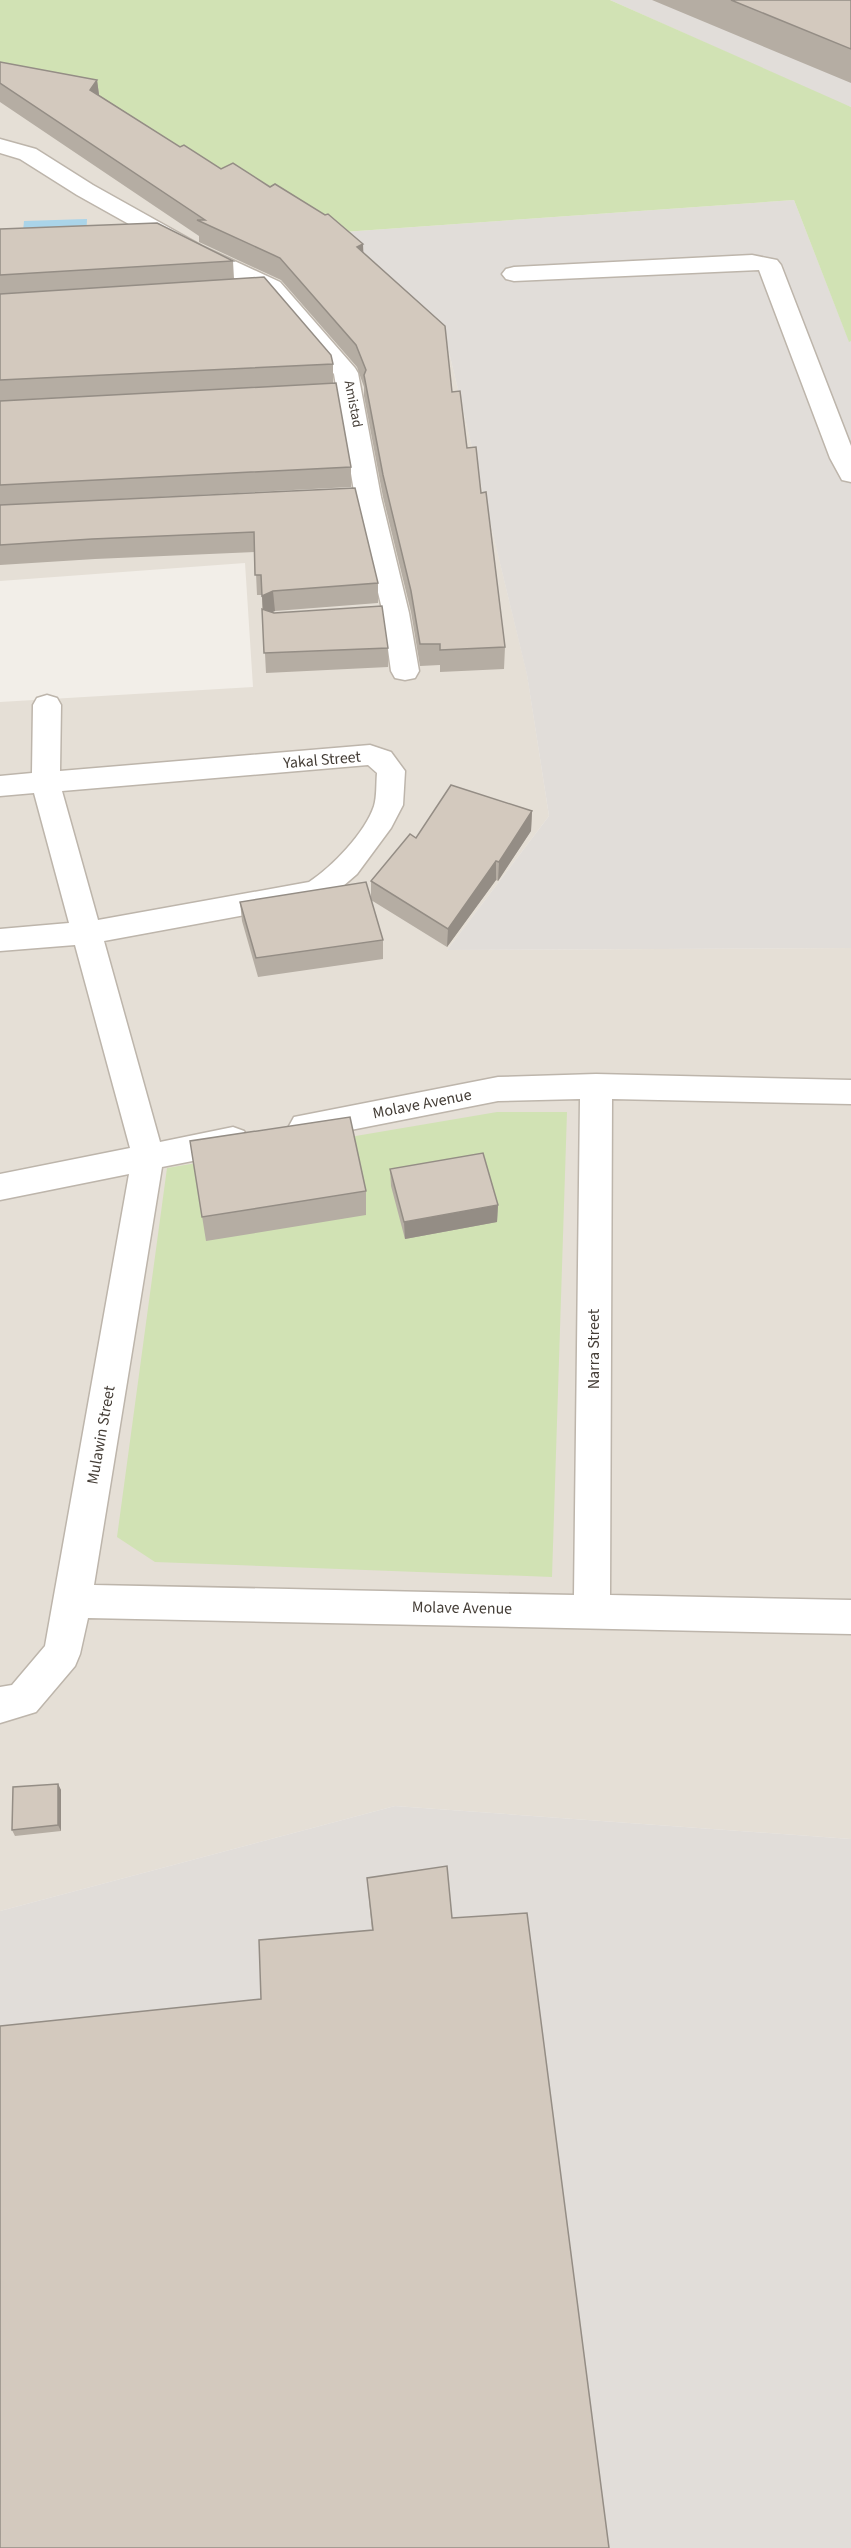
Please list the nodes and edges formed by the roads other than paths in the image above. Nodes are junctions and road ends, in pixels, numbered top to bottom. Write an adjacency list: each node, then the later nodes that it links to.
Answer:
1 (0, 146): 3 (street, Amistad)
2 (514, 274): 5 (street)
3 (272, 287): 4 (street); 6 (street, Amistad)
4 (224, 290)
5 (851, 474)
6 (405, 671)
7 (47, 705): 8 (street)
8 (46, 784): 9 (street, Yakal Street); 10 (street); 10 (street, Yakal Street)
9 (0, 786)
10 (87, 933): 11 (street, Yakal Street); 14 (street)
11 (0, 940)
12 (596, 1086): 13 (street, Molave Avenue); 14 (street, Molave Avenue); 17 (street, Narra Street)
13 (851, 1092)
14 (148, 1156): 15 (street, Molave Avenue); 16 (street, Mulawin Street)
15 (0, 1187)
16 (73, 1601): 17 (street, Molave Avenue); 19 (street, Mulawin Street)
17 (592, 1611): 18 (street, Molave Avenue)
18 (851, 1617)
19 (11, 1702)

